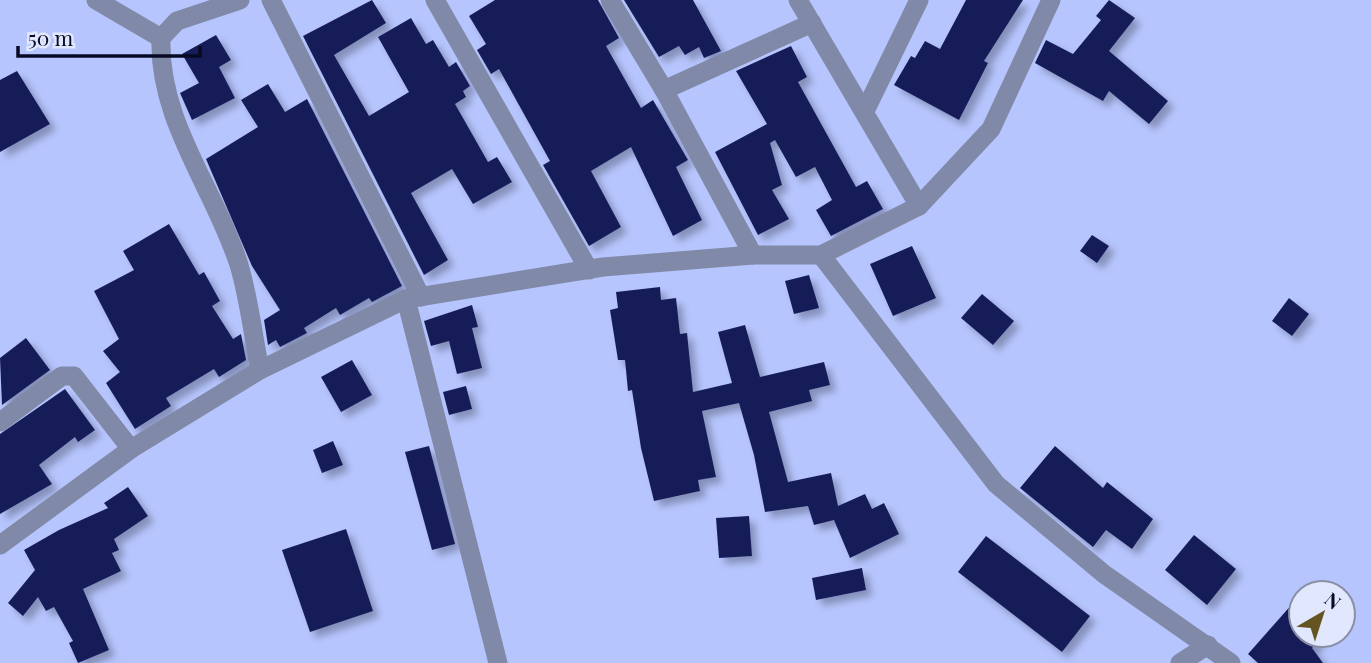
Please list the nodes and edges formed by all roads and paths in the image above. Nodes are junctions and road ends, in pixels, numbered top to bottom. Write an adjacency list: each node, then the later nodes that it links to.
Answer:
1 (96, 0): 10 (street)
2 (240, 0): 10 (street)
3 (271, 0): 17 (street)
4 (435, 0): 16 (street)
5 (610, 0): 11 (street)
6 (798, 0): 9 (street)
7 (919, 0): 12 (street)
8 (1051, 0): 13 (street)
9 (811, 23): 11 (street); 12 (street)
10 (161, 38): 18 (street)
11 (664, 90): 14 (street)
12 (865, 111): 13 (street)
13 (919, 206): 15 (street)
14 (753, 255): 15 (street); 16 (street)
15 (821, 255): 22 (street)
16 (589, 270): 17 (street)
17 (413, 298): 18 (street); 23 (street)
18 (260, 370): 20 (street)
19 (0, 422): 20 (street)
20 (131, 449): 21 (street)
21 (0, 545)
22 (1208, 645): 24 (street); 25 (street)
23 (498, 663)
24 (1180, 663)
25 (1231, 663)

